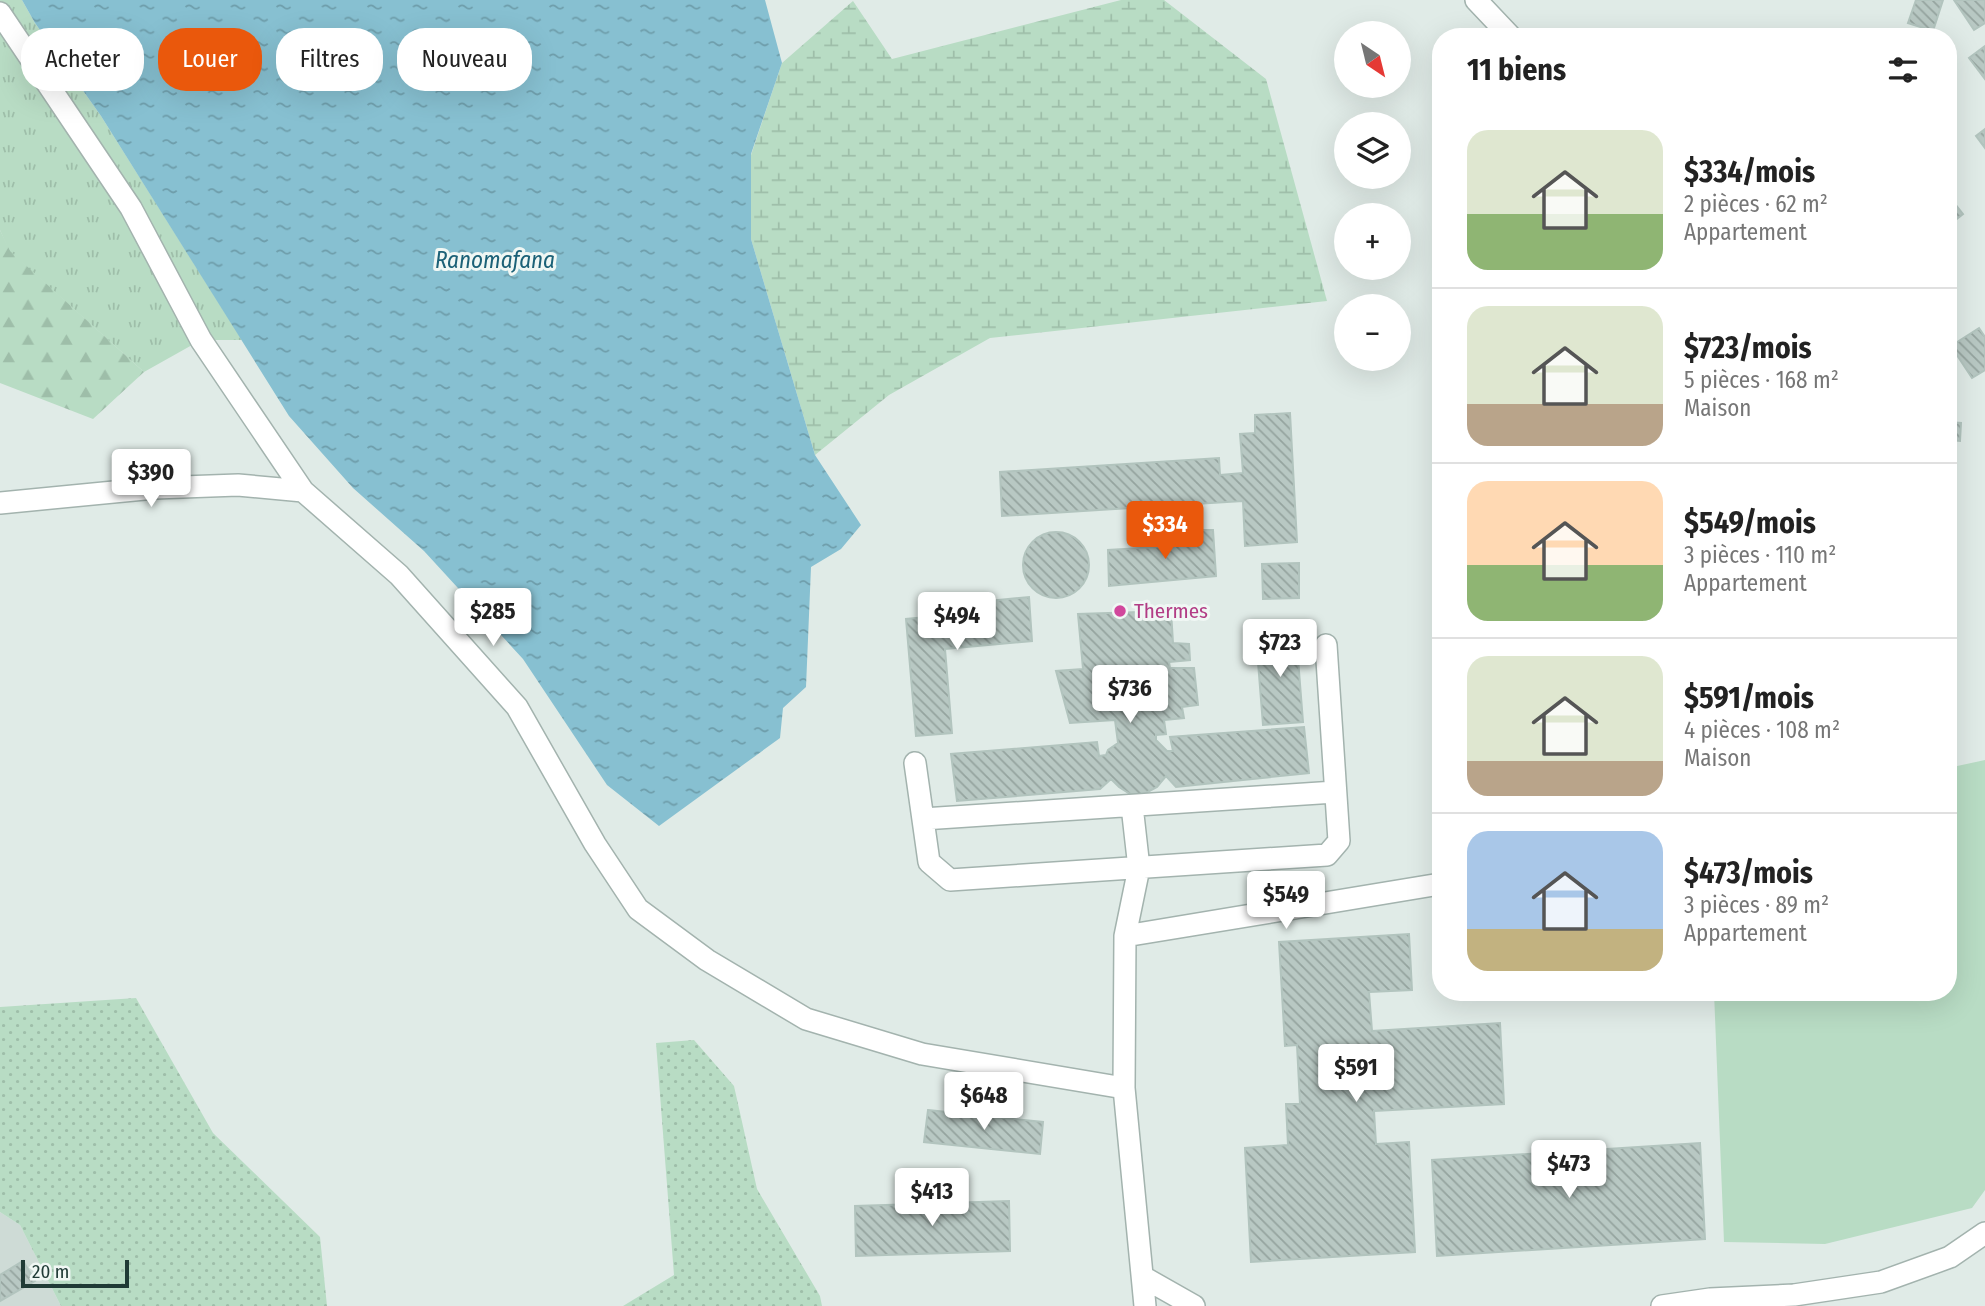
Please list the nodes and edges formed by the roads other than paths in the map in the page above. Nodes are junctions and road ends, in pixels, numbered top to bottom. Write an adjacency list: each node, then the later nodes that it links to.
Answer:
1 (1476, 0): 3 (street)
2 (0, 13): 4 (street)
3 (1502, 28)
4 (303, 491): 5 (street); 14 (street)
5 (0, 503)
6 (1326, 645): 8 (street)
7 (915, 763): 10 (street)
8 (1335, 792): 9 (street); 11 (street)
9 (1132, 806): 10 (street); 11 (street)
10 (923, 819): 11 (street)
11 (1139, 869): 13 (street)
12 (1432, 885): 13 (street)
13 (1125, 936): 14 (street)
14 (1124, 1088): 16 (street)
15 (1985, 1233): 19 (street)
16 (1143, 1276): 17 (street); 18 (street)
17 (1145, 1306)
18 (1194, 1306)
19 (1662, 1306)

